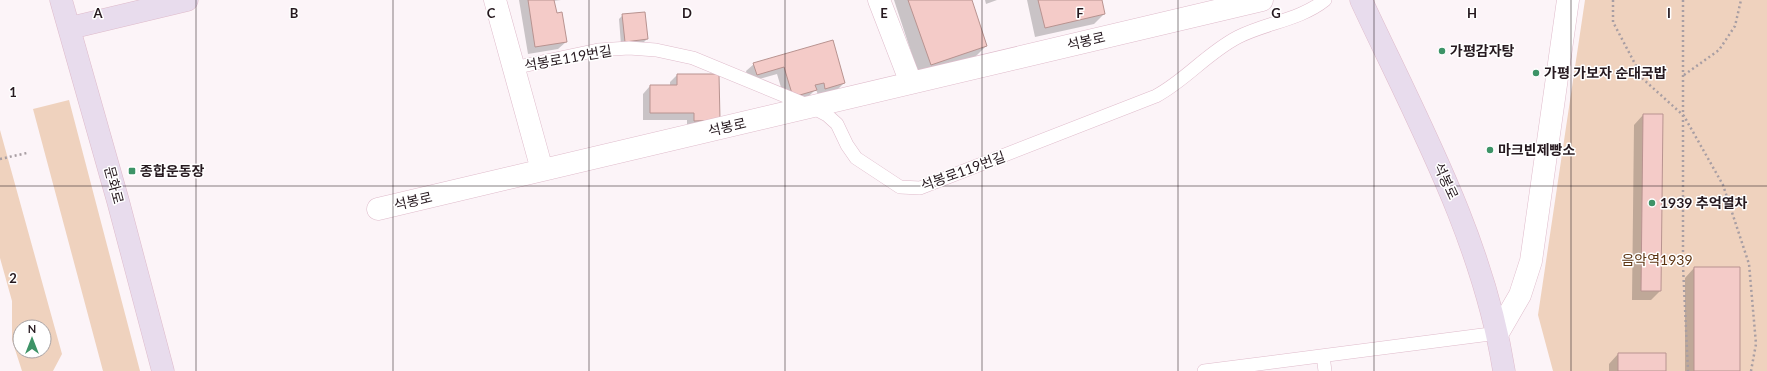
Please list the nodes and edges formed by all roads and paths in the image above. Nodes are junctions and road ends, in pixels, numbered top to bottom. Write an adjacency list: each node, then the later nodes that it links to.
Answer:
1 (61, 0): 12 (main road, 문화로)
2 (187, 0): 12 (main road)
3 (495, 0): 13 (street)
4 (879, 0): 15 (street)
5 (1262, 0): 15 (street, 석봉로)
6 (1325, 0): 16 (lane, 석봉로119번길)
7 (1361, 0): 22 (main road, 석봉로)
8 (1568, 0): 22 (street)
9 (1613, 0): 17 (path)
10 (1683, 0): 14 (path)
11 (1741, 0): 14 (path)
12 (70, 28): 24 (main road, 문화로)
13 (514, 68): 16 (lane, 석봉로119번길); 20 (street)
14 (1683, 75): 17 (path)
15 (911, 83): 16 (street, 석봉로)
16 (812, 106): 20 (street, 석봉로)
17 (1684, 116): 28 (path); 29 (path)
18 (28, 153): 19 (path)
19 (0, 159)
20 (542, 170): 21 (street, 석봉로)
21 (378, 209)
22 (1498, 333): 23 (lane); 27 (main road, 석봉로)
23 (1323, 356): 25 (lane); 26 (lane)
24 (163, 371)
25 (1204, 371)
26 (1325, 371)
27 (1504, 371)
28 (1688, 371)
29 (1751, 371)

